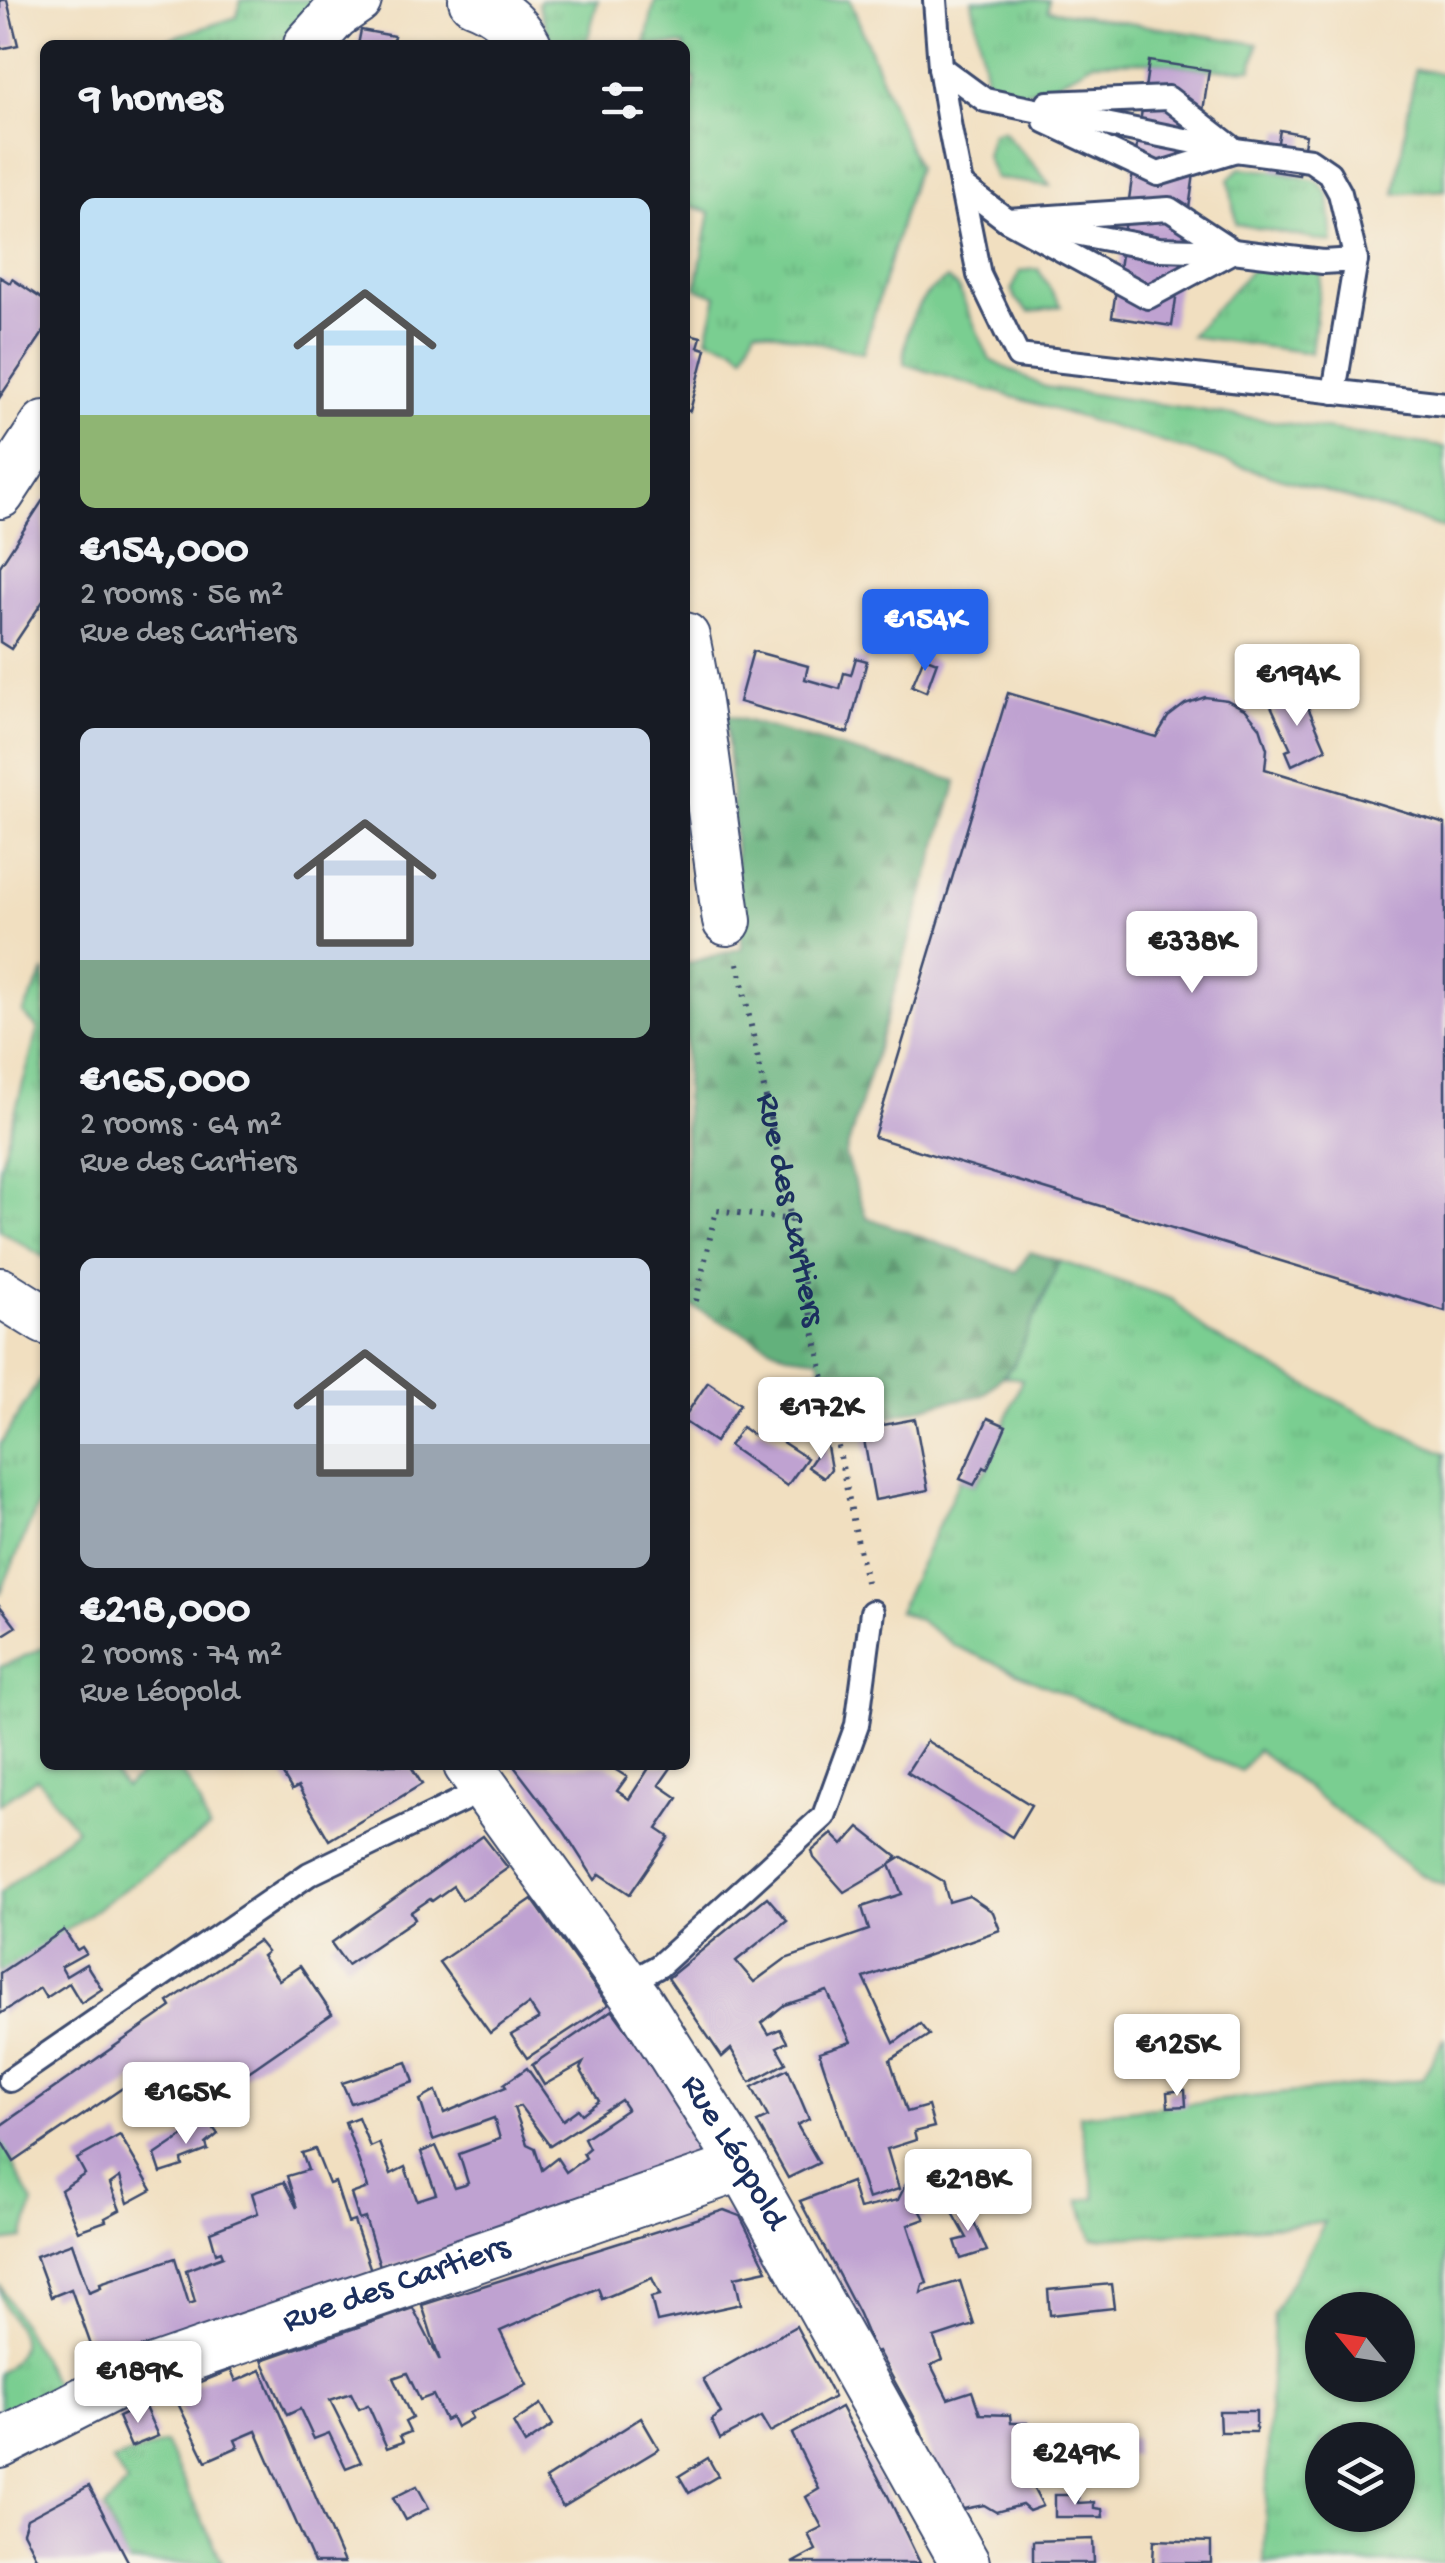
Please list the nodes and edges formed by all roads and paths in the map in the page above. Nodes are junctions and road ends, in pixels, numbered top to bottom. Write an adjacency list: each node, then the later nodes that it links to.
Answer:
1 (357, 0): 4 (street)
2 (474, 0): 5 (street)
3 (935, 0): 6 (lane)
4 (312, 40)
5 (524, 40)
6 (940, 67): 7 (lane); 9 (lane)
7 (1010, 105): 8 (lane); 8 (lane); 8 (lane)
8 (1236, 150): 12 (lane)
9 (962, 185): 10 (lane); 13 (lane)
10 (1007, 220): 11 (lane); 11 (lane); 11 (lane)
11 (1233, 252): 12 (lane)
12 (1356, 260): 13 (lane)
13 (1334, 392): 14 (lane)
14 (1445, 404)
15 (40, 433): 16 (street)
16 (0, 494)
17 (690, 661): 18 (street)
18 (727, 921): 19 (path, Rue des Cartiers)
19 (791, 1220): 21 (path); 23 (path, Rue des Cartiers)
20 (0, 1292): 22 (street)
21 (696, 1301)
22 (40, 1317)
23 (872, 1612): 25 (lane)
24 (476, 1777): 25 (street, Rue Léopold); 26 (lane)
25 (626, 1985): 27 (street, Rue Léopold)
26 (10, 2080)
27 (743, 2166): 28 (street, Rue des Cartiers); 29 (street, Rue Léopold)
28 (0, 2444)
29 (965, 2563)

